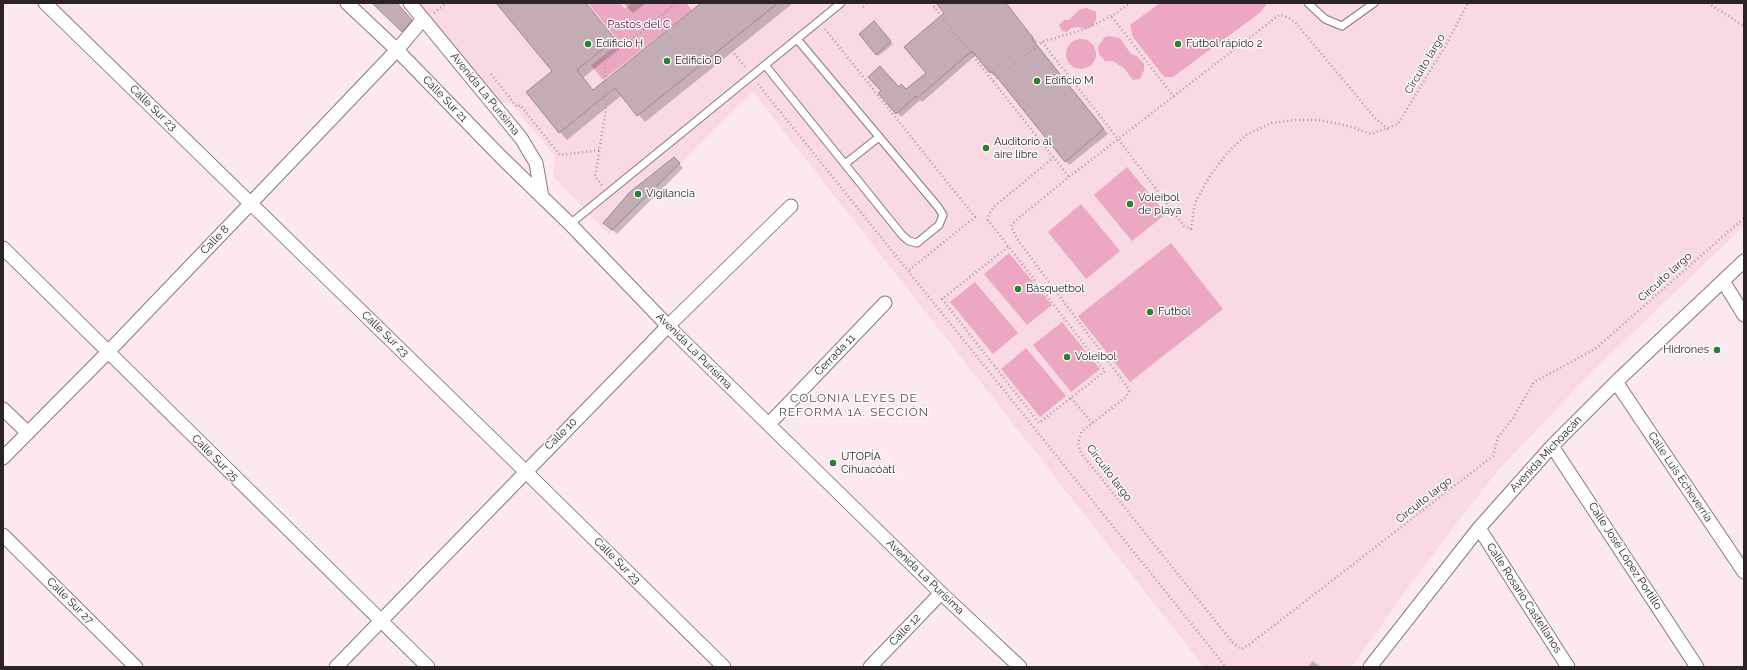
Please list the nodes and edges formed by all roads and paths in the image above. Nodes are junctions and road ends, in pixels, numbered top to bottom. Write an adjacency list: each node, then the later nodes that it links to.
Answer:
1 (45, 3): 38 (street, Calle Sur 23)
2 (347, 3): 22 (street, Calle Sur 21)
3 (410, 3): 15 (street, Avenida La Purísima)
4 (677, 3): 23 (path)
5 (694, 3): 13 (path)
6 (841, 3): 16 (lane)
7 (931, 3): 27 (path)
8 (1130, 3): 14 (path)
9 (1308, 3): 10 (lane)
10 (1374, 3)
11 (1468, 3): 29 (path, Circuito largo)
12 (1708, 3): 17 (path)
13 (697, 6)
14 (1112, 16): 19 (path); 28 (path)
15 (424, 19): 22 (street, Calle 8); 37 (street, Avenida La Purísima)
16 (819, 21): 18 (lane); 45 (path)
17 (1744, 26)
18 (797, 39): 24 (lane); 30 (lane)
19 (1042, 42): 27 (path); 31 (path)
20 (727, 44): 26 (path)
21 (604, 48): 23 (path)
22 (397, 50): 37 (street, Calle Sur 21); 38 (street, Calle 8)
23 (610, 57): 32 (path)
24 (765, 65): 26 (lane); 34 (lane)
25 (491, 74): 32 (path)
26 (752, 75): 41 (lane); 45 (path)
27 (993, 82): 33 (path)
28 (1174, 97): 29 (path); 31 (path)
29 (1388, 129): 31 (path, Circuito largo)
30 (879, 137): 34 (lane); 34 (lane)
31 (1119, 140): 36 (path, Circuito largo)
32 (599, 150): 35 (path)
33 (1053, 158): 36 (path); 42 (path)
34 (845, 164)
35 (595, 177)
36 (1069, 177): 54 (path, Circuito largo)
37 (542, 197): 41 (street, Avenida La Purísima)
38 (251, 203): 50 (street, Calle 8); 59 (street, Calle Sur 23)
39 (791, 206): 49 (street, Calle 10)
40 (1744, 218): 54 (path, Circuito largo)
41 (570, 224): 49 (street, Avenida La Purísima)
42 (1008, 247): 52 (path); 52 (path)
43 (3, 248): 50 (street, Calle Sur 25)
44 (1744, 261): 46 (street, Avenida Michoacán)
45 (908, 271): 71 (path)
46 (1723, 281): 48 (street); 51 (street, Avenida Michoacán)
47 (885, 303): 55 (street, Cerrada 11)
48 (1744, 315)
49 (668, 326): 55 (street, Avenida La Purísima); 59 (street, Calle 10)
50 (108, 352): 56 (street, Calle 8); 64 (street, Calle Sur 25)
51 (1616, 382): 57 (street, Avenida Michoacán); 62 (street, Calle Luis Echeverría)
52 (1071, 398): 54 (path)
53 (3, 409): 56 (street)
54 (1092, 423)
55 (769, 424): 63 (street, Avenida La Purísima)
56 (28, 433): 58 (street, Calle 8)
57 (1552, 446): 60 (street, Avenida Michoacán); 74 (street, Calle José López Portillo)
58 (3, 458)
59 (525, 471): 64 (street, Calle 10); 68 (street, Calle Sur 23)
60 (1479, 528): 72 (street, Avenida Michoacán); 73 (street, Calle Rosario Castellanos)
61 (3, 535): 65 (street, Calle Sur 27)
62 (1744, 572)
63 (941, 594): 69 (street, Calle 12); 70 (street, Avenida La Purísima)
64 (380, 621): 66 (street, Calle 10); 67 (street, Calle Sur 25)
65 (136, 667)
66 (336, 667)
67 (428, 667)
68 (724, 667)
69 (870, 667)
70 (1020, 667)
71 (1226, 667)
72 (1370, 667)
73 (1568, 667)
74 (1698, 667)

